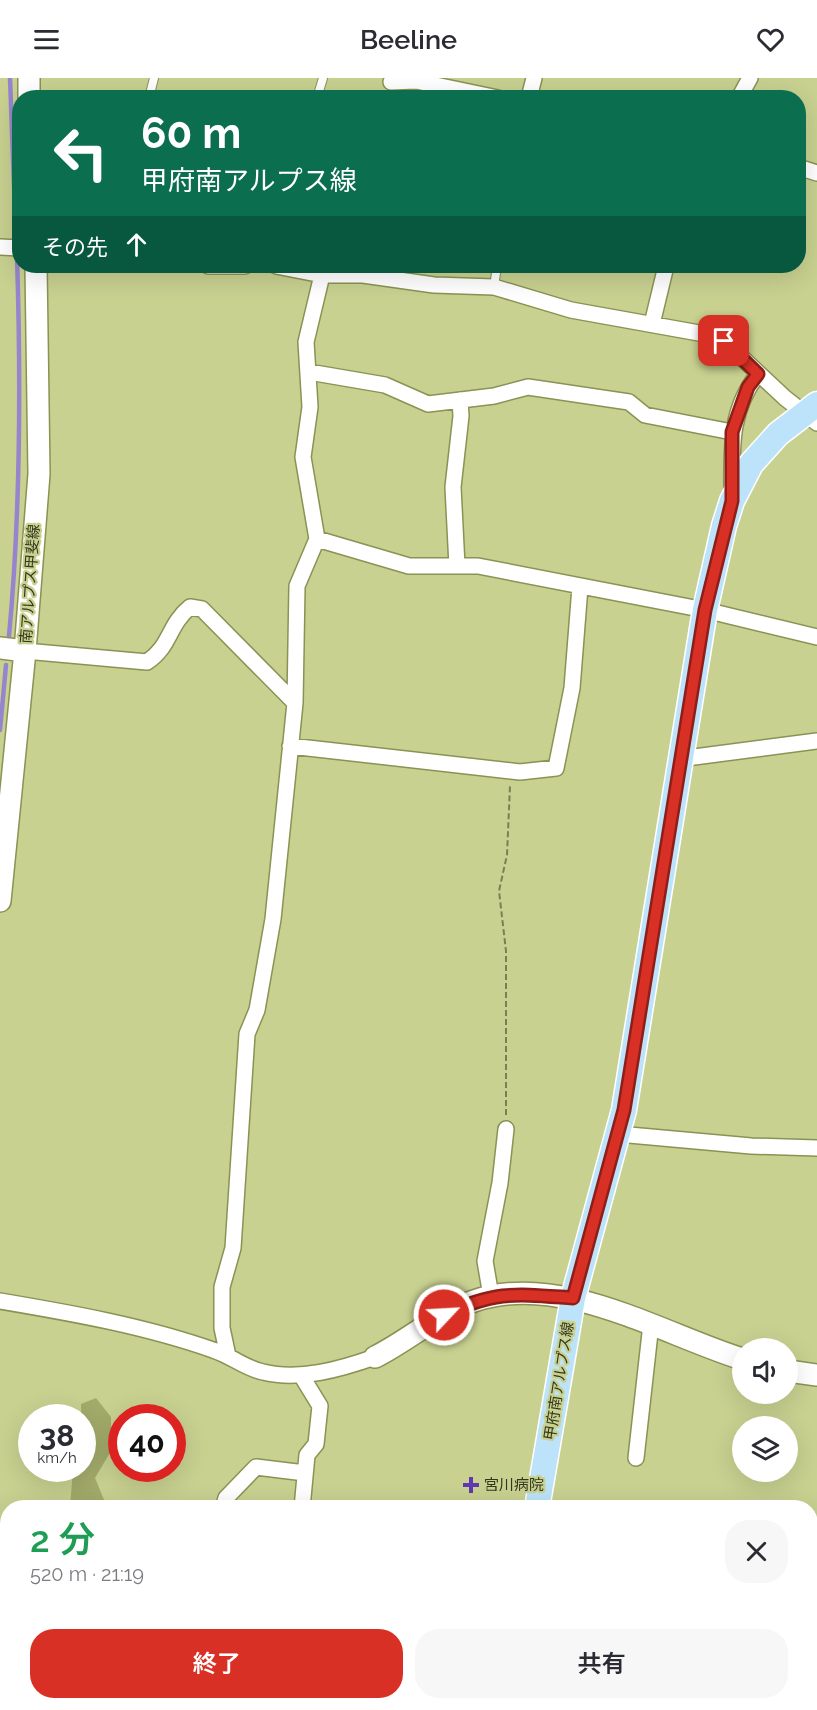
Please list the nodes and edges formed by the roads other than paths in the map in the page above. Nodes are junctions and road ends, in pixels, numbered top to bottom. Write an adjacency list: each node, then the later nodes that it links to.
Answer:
1 (386, 80): 2 (street)
2 (459, 90)
3 (36, 273): 24 (main road, 南アルプス甲斐線)
4 (312, 273): 9 (street)
5 (339, 273): 9 (street)
6 (378, 273): 10 (street)
7 (496, 273): 10 (lane)
8 (664, 273): 11 (street)
9 (322, 275): 12 (street)
10 (494, 287): 11 (street)
11 (652, 324): 13 (street)
12 (309, 372): 14 (street); 18 (street)
13 (758, 374): 15 (street); 16 (street)
14 (460, 400): 16 (street); 19 (street)
15 (812, 413): 17 (main road, 甲府南アルプス線)
16 (732, 432): 17 (street)
17 (732, 501): 21 (main road, 甲府南アルプス線)
18 (316, 539): 19 (street); 25 (street)
19 (456, 566): 20 (street)
20 (580, 587): 21 (street); 27 (street)
21 (705, 610): 22 (street); 28 (main road, 甲府南アルプス線)
22 (817, 637)
23 (0, 648): 24 (main road)
24 (25, 651): 25 (street); 29 (main road, 南アルプス甲斐線)
25 (295, 703): 27 (street)
26 (817, 741): 28 (street)
27 (290, 746): 37 (street)
28 (679, 759): 31 (main road, 甲府南アルプス線)
29 (0, 901)
30 (506, 1130): 33 (street)
31 (618, 1134): 32 (street); 34 (main road, 甲府南アルプス線)
32 (817, 1148)
33 (491, 1296): 34 (main road); 39 (main road)
34 (573, 1298): 36 (main road); 47 (main road, 甲府南アルプス線)
35 (0, 1301): 37 (street)
36 (651, 1324): 38 (main road); 43 (street)
37 (228, 1356): 41 (street)
38 (732, 1356)
39 (375, 1357): 41 (street)
40 (798, 1372): 42 (main road)
41 (301, 1375): 44 (street)
42 (817, 1375)
43 (636, 1458)
44 (305, 1473): 45 (street); 46 (street)
45 (226, 1500)
46 (303, 1500)
47 (538, 1500)

